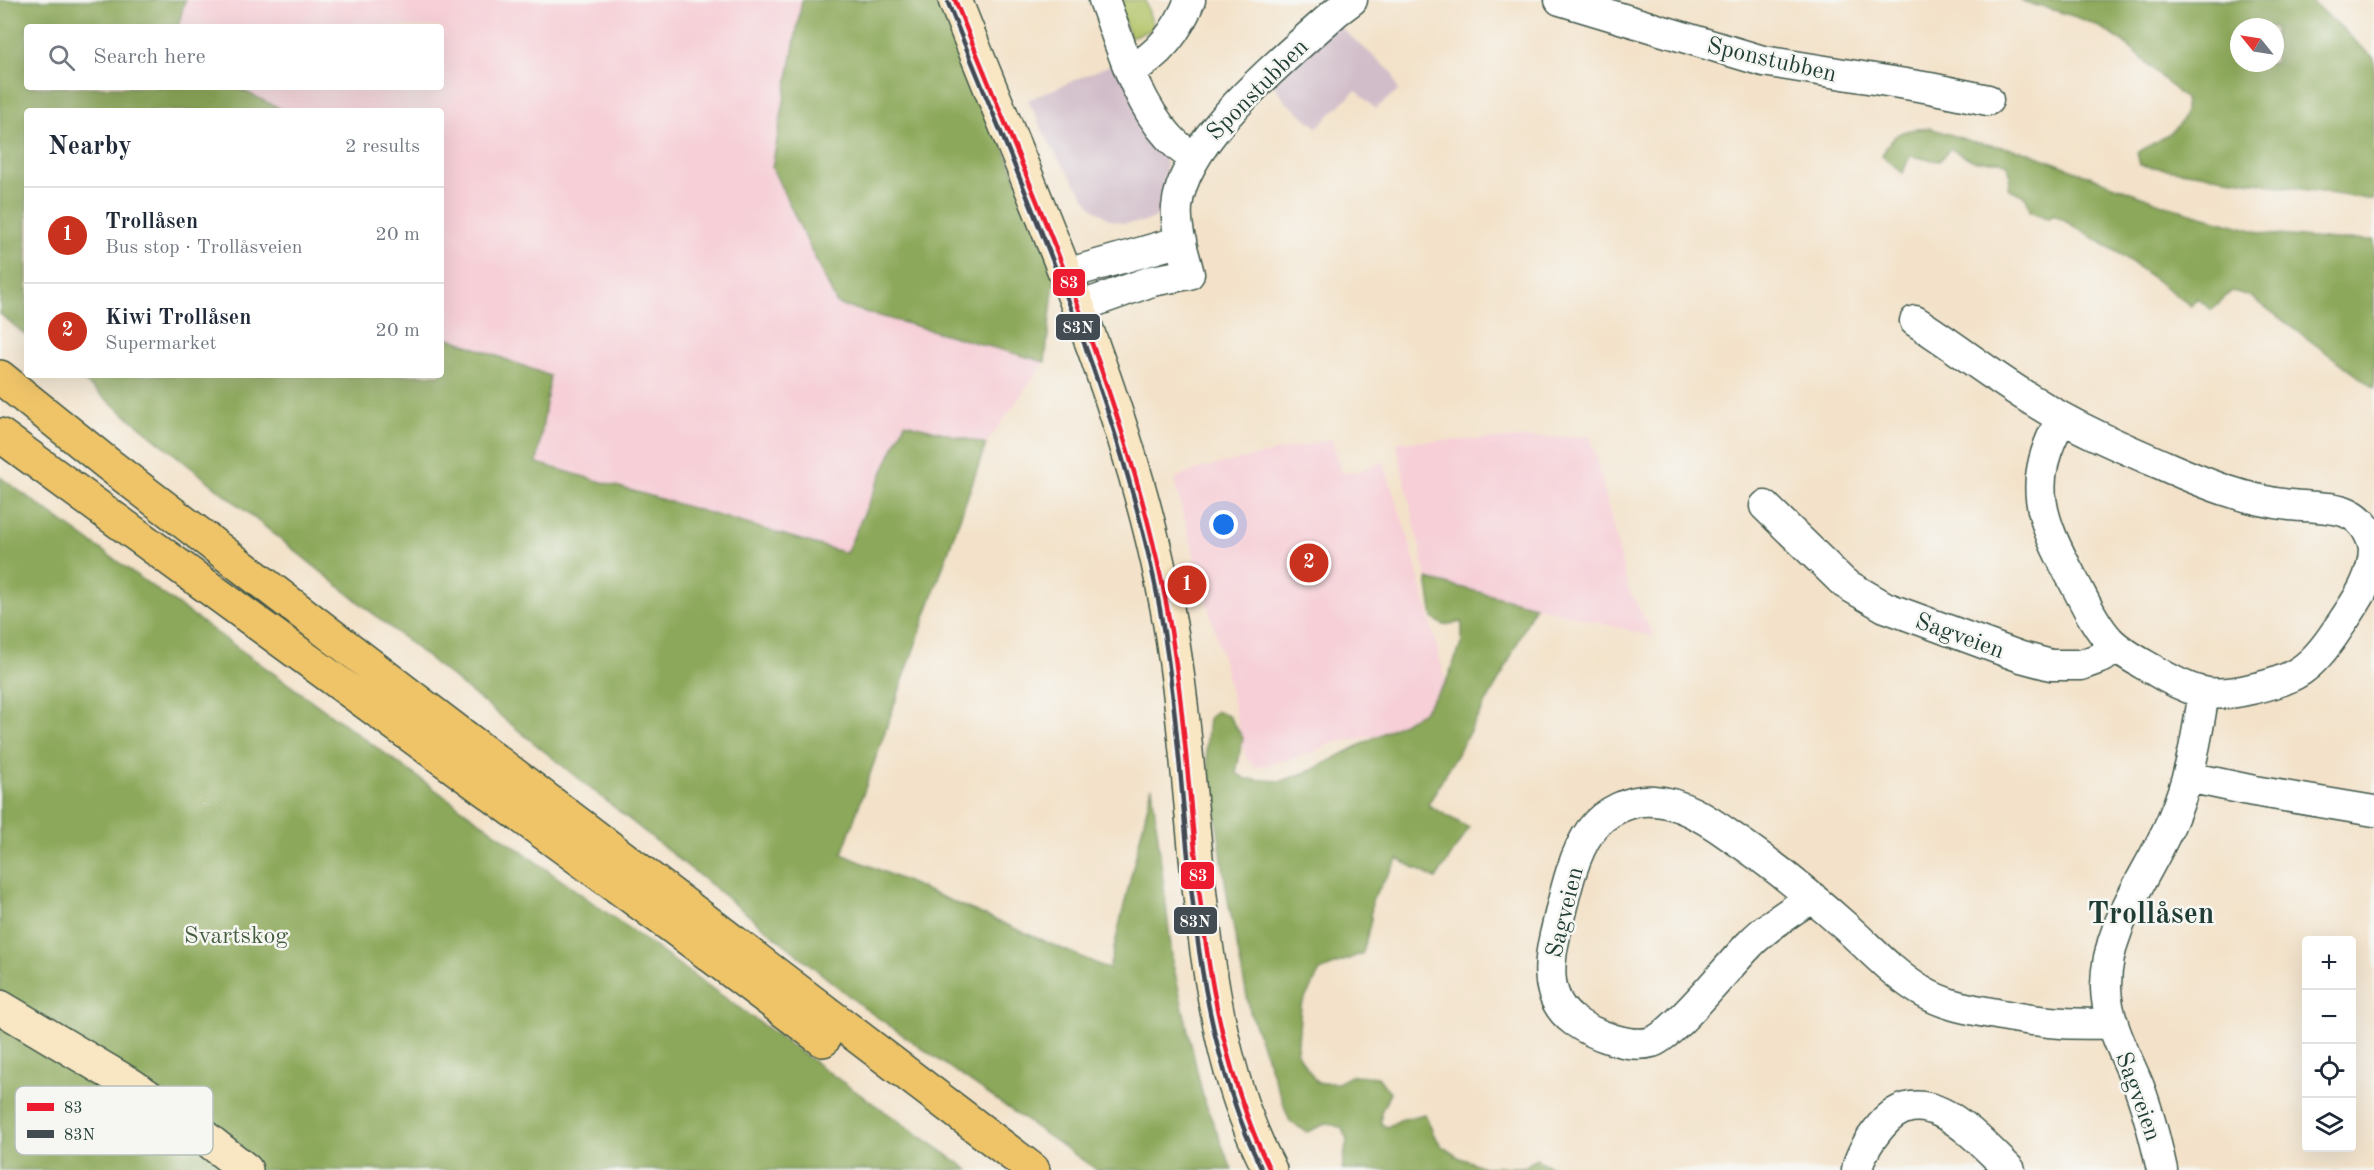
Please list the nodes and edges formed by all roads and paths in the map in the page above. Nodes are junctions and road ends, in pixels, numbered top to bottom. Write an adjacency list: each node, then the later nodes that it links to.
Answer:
1 (955, 0): 10 (street)
2 (1104, 0): 6 (street, Sponstubben)
3 (1190, 0): 6 (street)
4 (1352, 0): 8 (street, Sponstubben)
5 (1560, 0): 7 (street, Sponstubben)
6 (1131, 70): 8 (street, Sponstubben)
7 (1988, 100)
8 (1194, 158): 9 (street, Sponstubben)
9 (1181, 241): 10 (street); 11 (street, Sponstubben)
10 (1066, 274): 11 (street)
11 (1079, 307): 31 (street)
12 (1915, 321): 14 (street)
13 (0, 377): 30 (highway)
14 (2062, 418): 17 (street); 19 (street)
15 (0, 435): 29 (highway)
16 (1765, 506): 19 (street, Sagveien)
17 (2374, 548): 18 (street)
18 (2374, 560): 20 (street)
19 (2115, 646): 20 (street)
20 (2204, 692): 21 (street, Sagveien)
21 (2188, 777): 22 (street); 25 (street, Sagveien)
22 (2374, 811)
23 (1812, 897): 23 (street, Sagveien); 25 (street, Sagveien)
24 (0, 1007): 26 (street)
25 (2113, 1023): 34 (street, Sagveien)
26 (132, 1086)
27 (213, 1144): 28 (street)
28 (246, 1170)
29 (997, 1170)
30 (1033, 1170)
31 (1270, 1170)
32 (1857, 1170): 33 (street)
33 (2010, 1170)
34 (2162, 1170)

